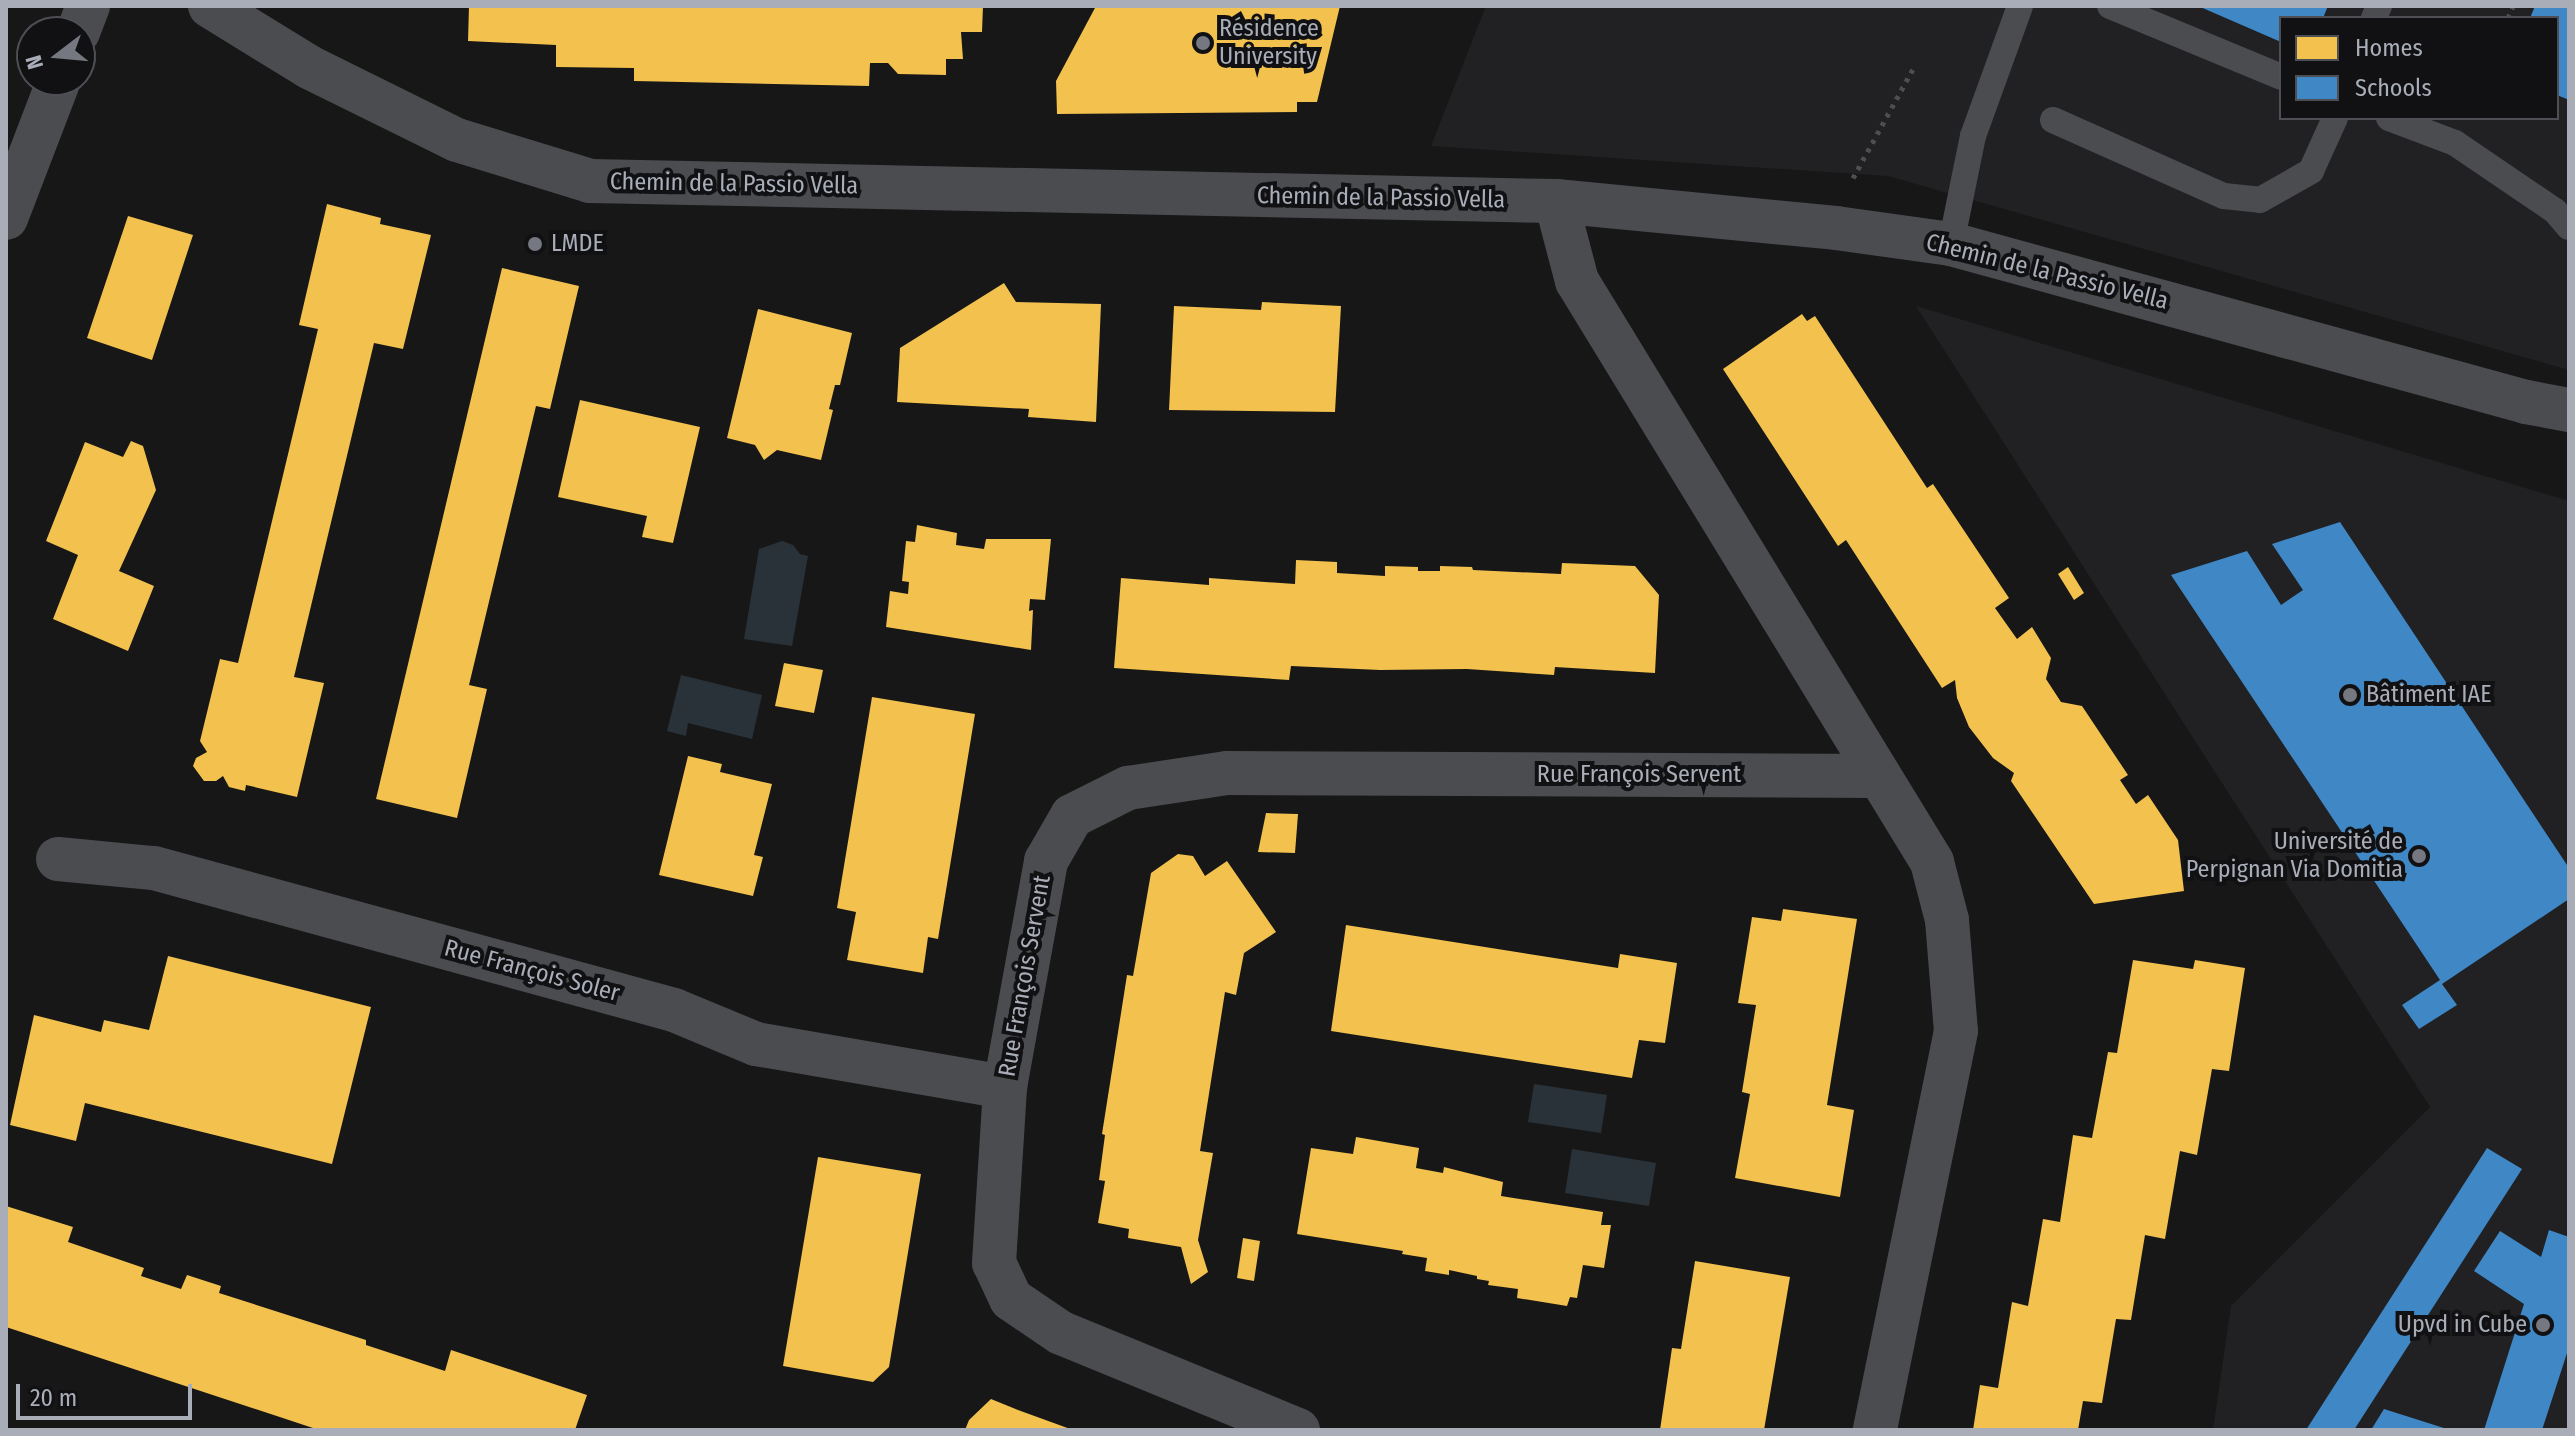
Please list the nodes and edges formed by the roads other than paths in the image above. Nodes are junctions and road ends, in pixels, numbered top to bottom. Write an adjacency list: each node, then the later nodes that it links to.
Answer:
1 (210, 6): 9 (street, Chemin de la Passio Vella)
2 (2020, 6): 12 (lane)
3 (2110, 6): 4 (lane)
4 (2279, 76)
5 (53, 96): 10 (street)
6 (2053, 120): 7 (lane)
7 (2334, 120)
8 (2394, 120): 11 (lane)
9 (1556, 201): 12 (street, Chemin de la Passio Vella); 14 (street)
10 (6, 218)
11 (2569, 227)
12 (1951, 244): 13 (street, Chemin de la Passio Vella)
13 (2569, 410)
14 (1877, 776): 16 (street, Rue François Servent); 18 (street)
15 (58, 859): 16 (street, Rue François Soler)
16 (1005, 1087): 17 (street, Rue François Servent)
17 (1298, 1430)
18 (1875, 1430)

